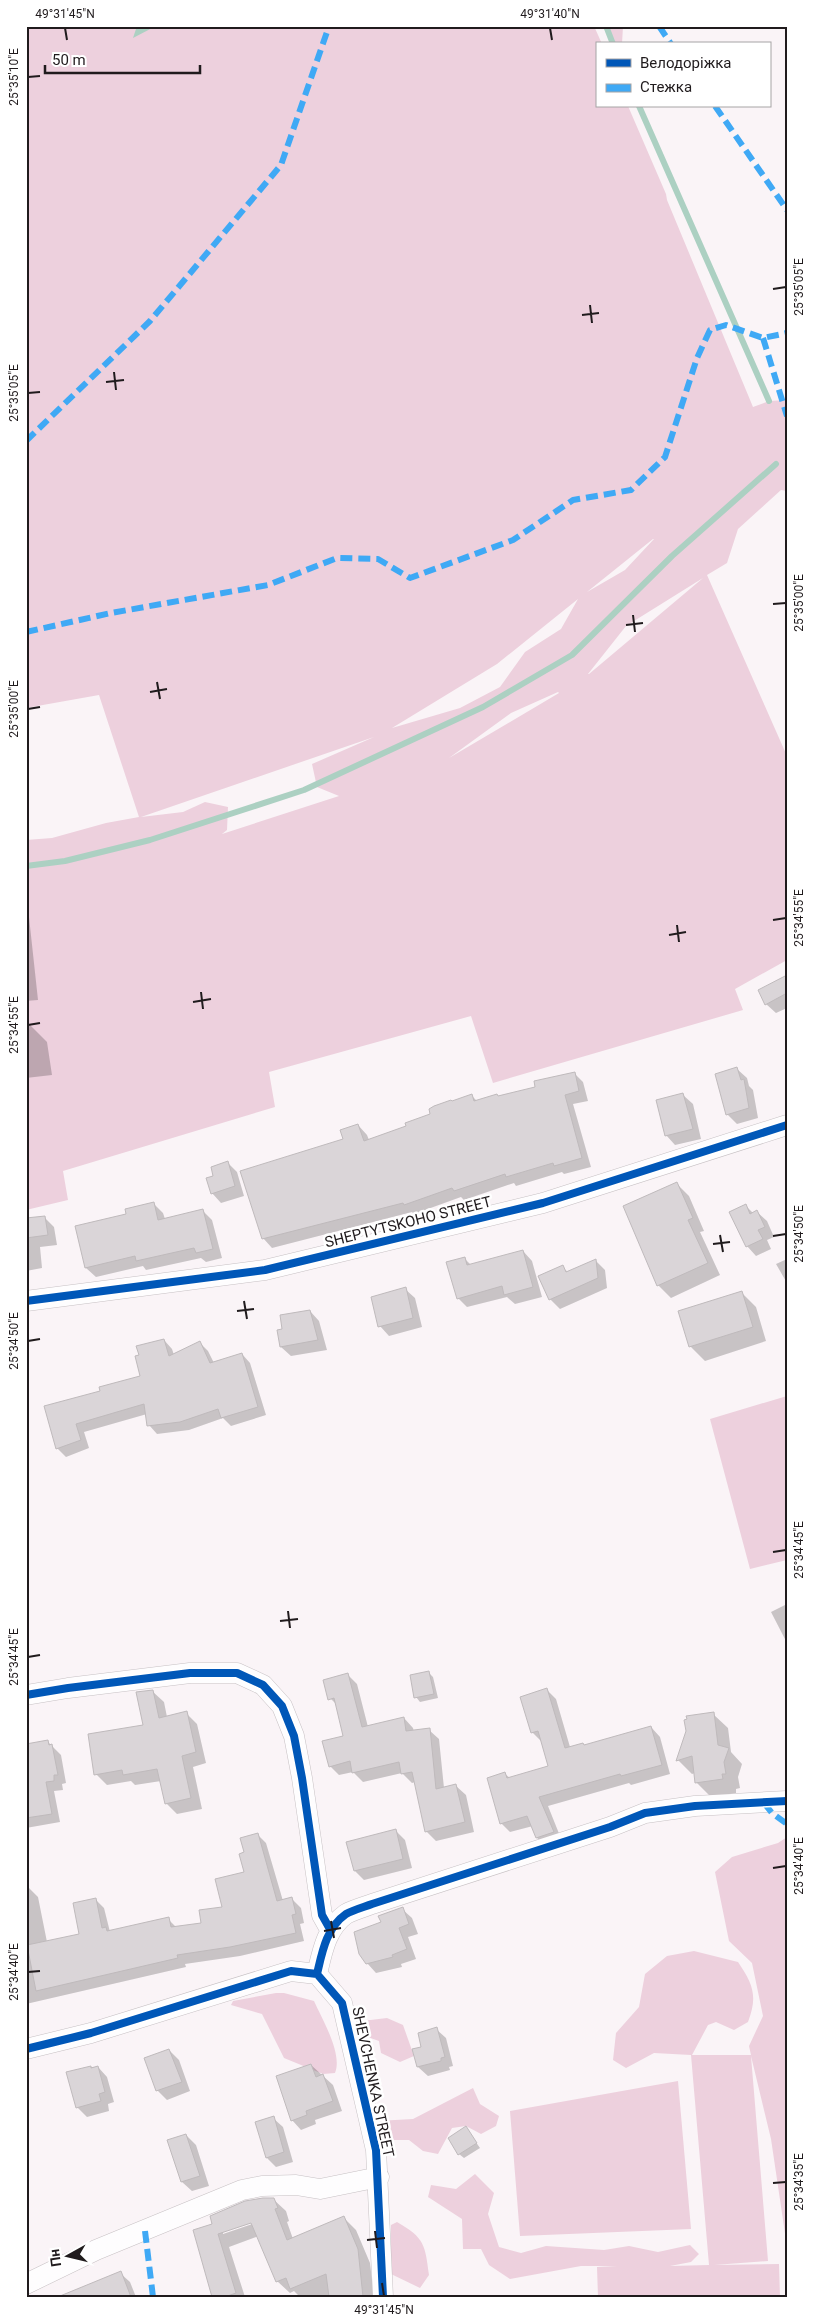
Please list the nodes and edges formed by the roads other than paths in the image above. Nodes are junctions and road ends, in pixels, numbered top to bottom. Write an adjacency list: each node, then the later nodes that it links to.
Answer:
1 (787, 1124): 2 (street, SHEPTYTSKOHO STREET)
2 (26, 1301)
3 (26, 1695): 5 (street)
4 (787, 1801): 5 (street)
5 (331, 1931): 6 (street)
6 (317, 1974): 7 (street); 8 (street, SHEVCHENKA STREET)
7 (26, 2049)
8 (379, 2177): 9 (street); 10 (street, SHEVCHENKA STREET)
9 (26, 2284)
10 (383, 2297)

